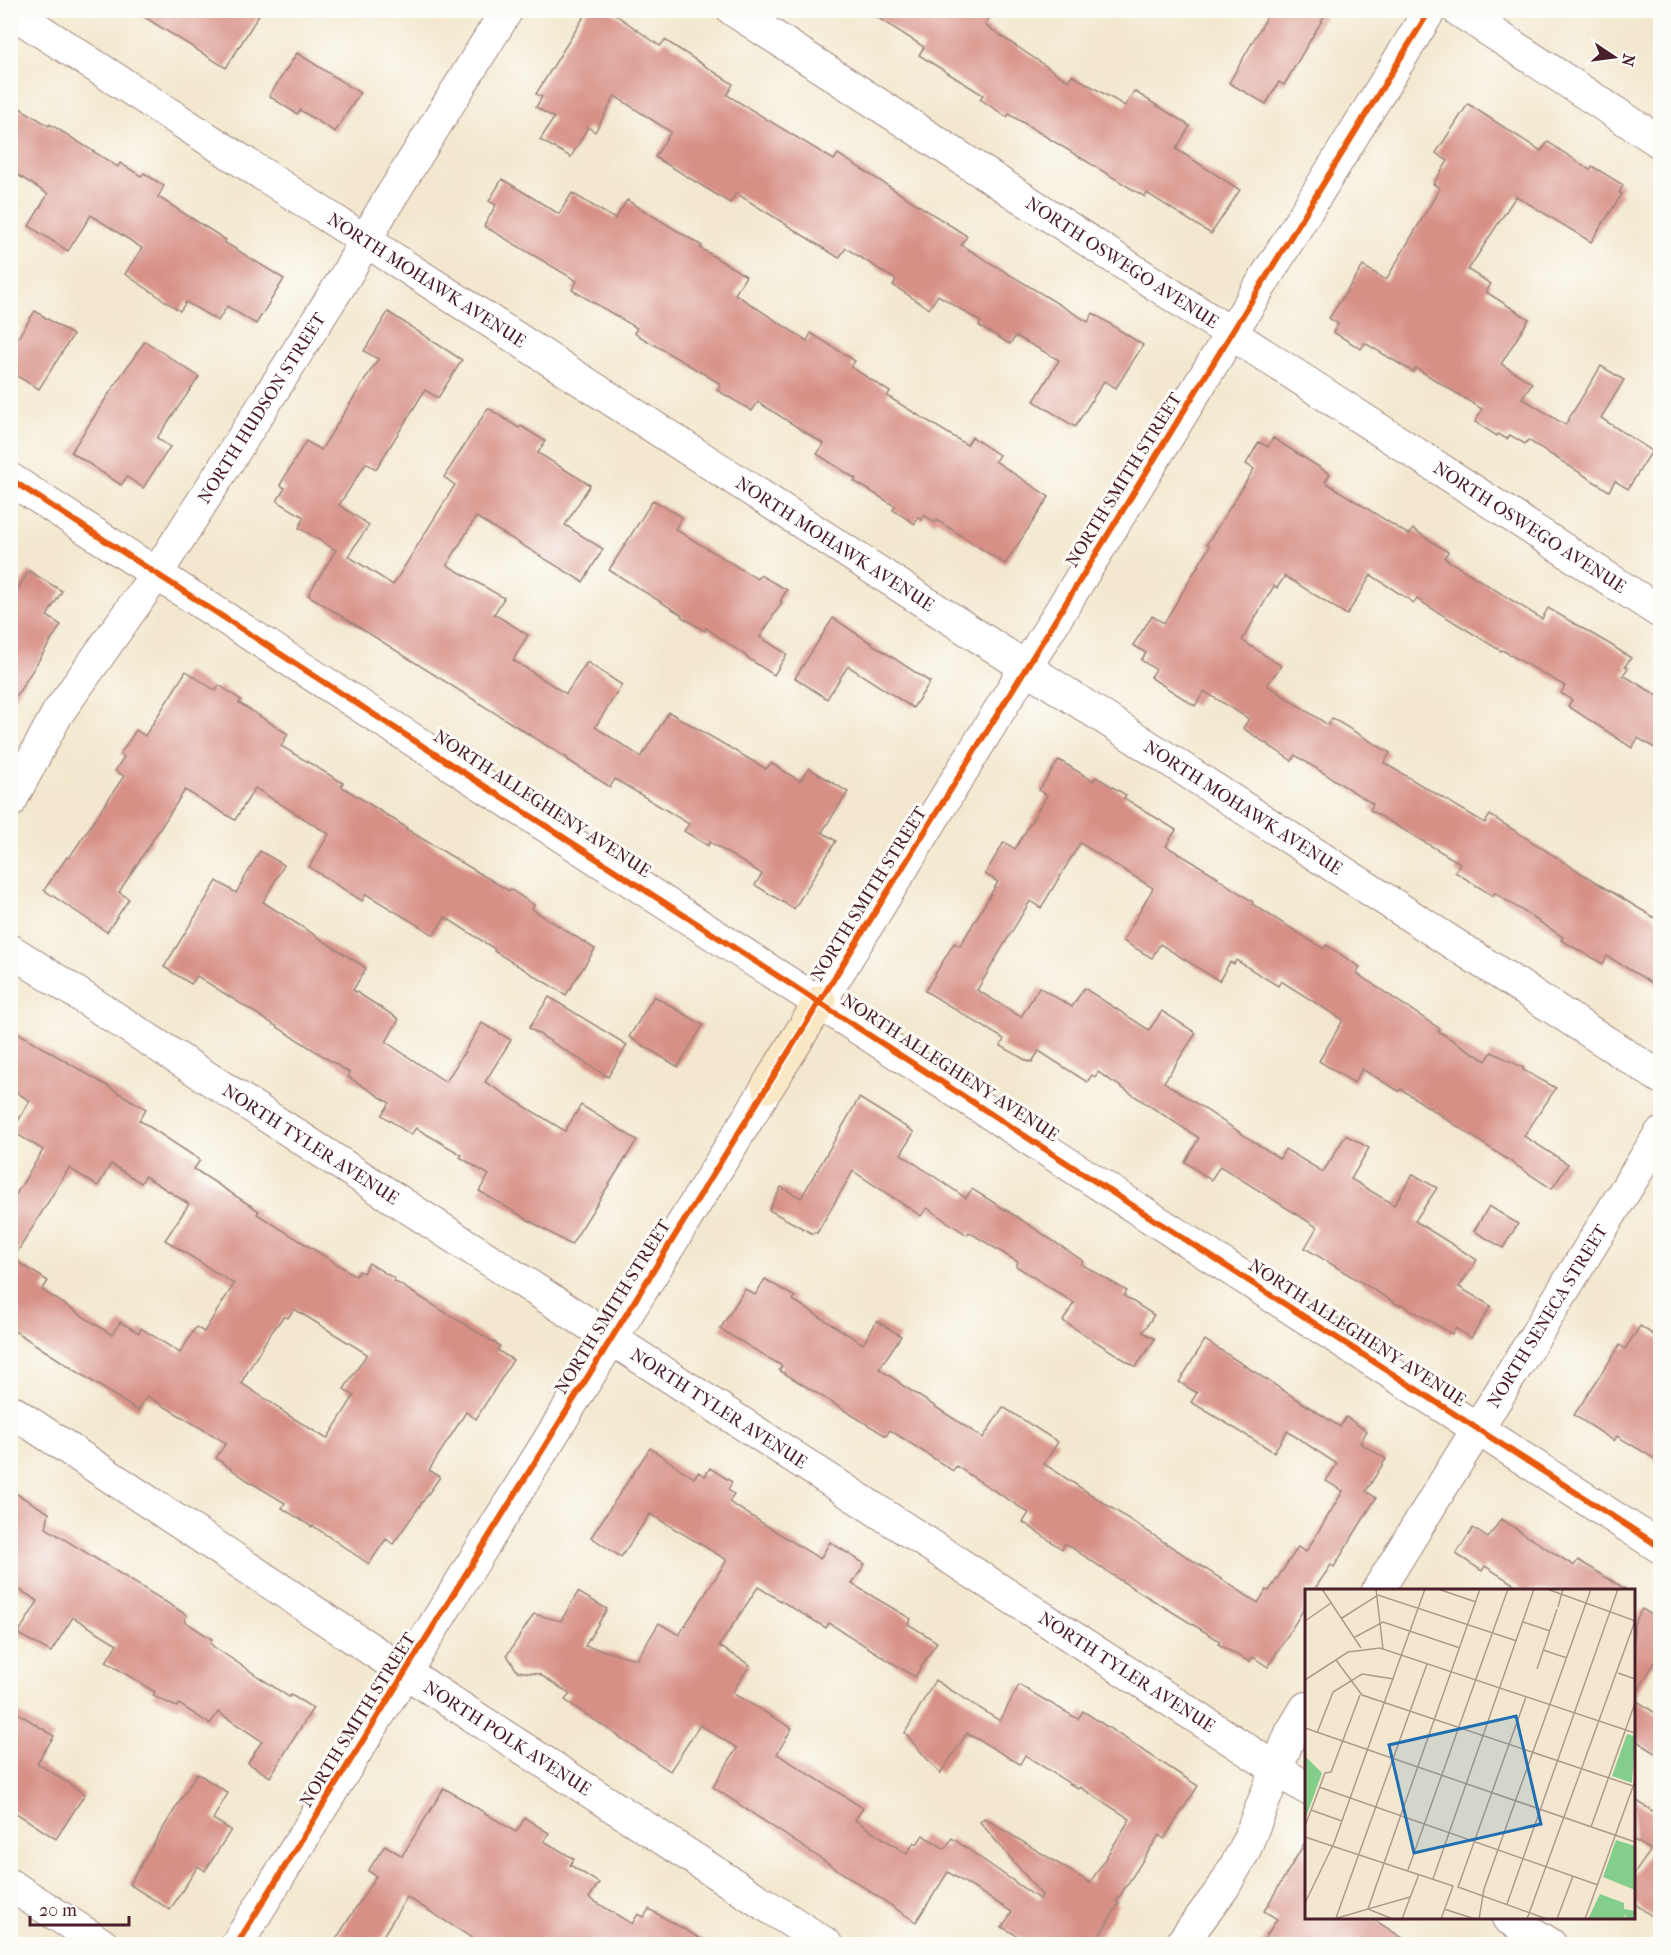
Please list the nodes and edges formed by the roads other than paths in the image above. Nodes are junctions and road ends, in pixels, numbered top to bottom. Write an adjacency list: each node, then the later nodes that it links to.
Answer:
1 (507, 10): 7 (street, NORTH HUDSON STREET)
2 (733, 10): 8 (street, NORTH OSWEGO AVENUE)
3 (1430, 10): 8 (street, NORTH SMITH STREET)
4 (1458, 10): 6 (street)
5 (10, 11): 7 (street, NORTH MOHAWK AVENUE)
6 (1660, 142)
7 (365, 240): 10 (street, NORTH HUDSON STREET); 12 (street, NORTH MOHAWK AVENUE)
8 (1231, 334): 11 (street, NORTH OSWEGO AVENUE); 12 (street, NORTH SMITH STREET)
9 (10, 478): 10 (street, NORTH ALLEGHENY AVENUE)
10 (157, 573): 13 (street, NORTH HUDSON STREET); 15 (street, NORTH ALLEGHENY AVENUE)
11 (1660, 612)
12 (1026, 668): 15 (street, NORTH SMITH STREET); 16 (street, NORTH MOHAWK AVENUE)
13 (10, 802)
14 (10, 950): 19 (street, NORTH TYLER AVENUE)
15 (819, 1002): 17 (street, NORTH SMITH STREET); 21 (street, NORTH ALLEGHENY AVENUE)
16 (1660, 1077)
17 (768, 1086): 19 (street, NORTH SMITH STREET)
18 (1660, 1134): 21 (street, NORTH SENECA STREET)
19 (612, 1338): 24 (street, NORTH SMITH STREET); 26 (street, NORTH TYLER AVENUE)
20 (10, 1410): 24 (street, NORTH POLK AVENUE)
21 (1478, 1429): 22 (street, NORTH ALLEGHENY AVENUE); 23 (street, NORTH SENECA STREET)
22 (1660, 1547)
23 (1379, 1589)
24 (405, 1672): 31 (street, NORTH SMITH STREET); 32 (street, NORTH POLK AVENUE)
25 (1305, 1710): 26 (street)
26 (1276, 1768): 27 (street, NORTH TYLER AVENUE); 33 (street)
27 (1305, 1787)
28 (10, 1885): 30 (street)
29 (1511, 1919): 34 (street)
30 (102, 1944)
31 (237, 1944)
32 (826, 1944)
33 (1181, 1944)
34 (1550, 1944)

